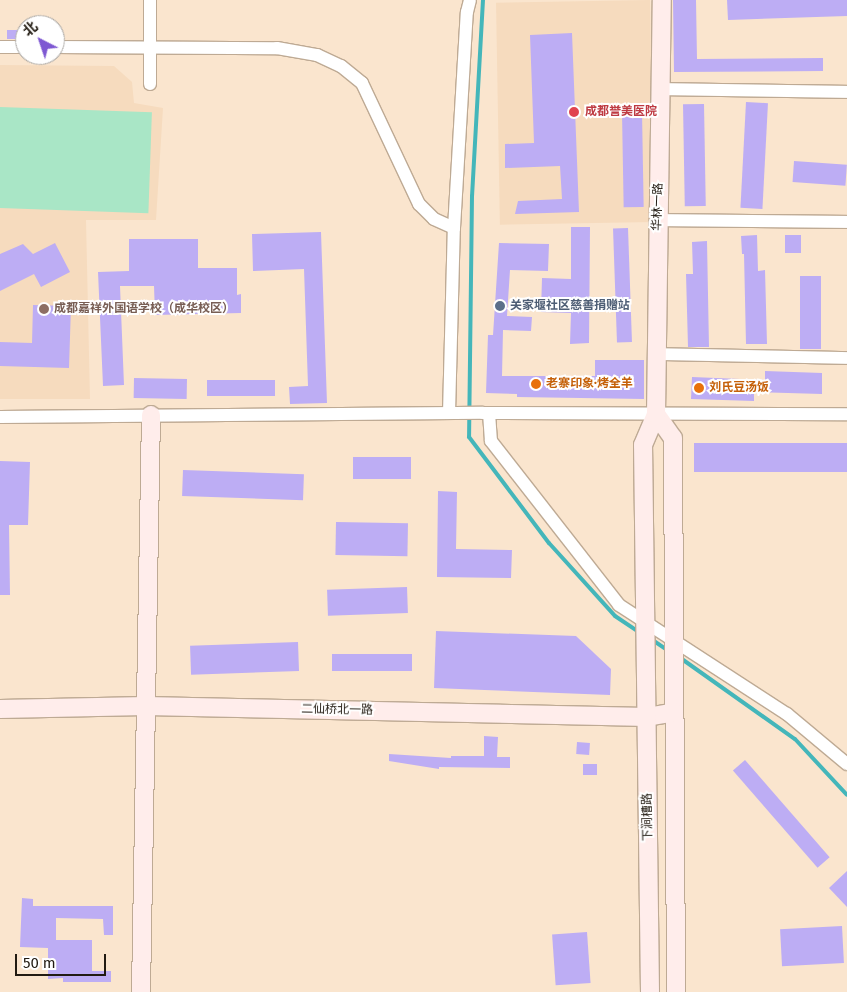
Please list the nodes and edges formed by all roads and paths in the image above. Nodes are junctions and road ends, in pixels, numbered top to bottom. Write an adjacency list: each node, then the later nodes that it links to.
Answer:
1 (150, 0): 7 (street)
2 (470, 0): 13 (street)
3 (662, 0): 9 (street, 华林一路)
4 (0, 47): 5 (street)
5 (15, 48)
6 (65, 48): 7 (street)
7 (151, 48): 8 (street); 13 (street)
8 (150, 84)
9 (662, 89): 10 (street); 11 (street, 华林一路)
10 (847, 92)
11 (657, 220): 12 (street); 14 (street, 华林一路)
12 (847, 222)
13 (454, 228): 16 (street)
14 (656, 354): 15 (street); 18 (street, 华林一路)
15 (847, 358)
16 (452, 413): 17 (street); 20 (street)
17 (486, 413): 18 (street); 22 (street)
18 (656, 414): 19 (street); 22 (street, 下涧槽路); 23 (street)
19 (847, 414)
20 (151, 416): 21 (street); 24 (street)
21 (0, 417)
22 (646, 631): 23 (street); 27 (street, 下涧槽路)
23 (674, 650): 26 (street); 28 (street)
24 (146, 706): 25 (street, 二仙桥北一路); 27 (street, 二仙桥北一路); 29 (street)
25 (0, 709)
26 (674, 712): 27 (street, 二仙桥北一路); 31 (street)
27 (647, 717): 30 (street, 下涧槽路)
28 (847, 764)
29 (141, 992)
30 (650, 992)
31 (676, 992)

